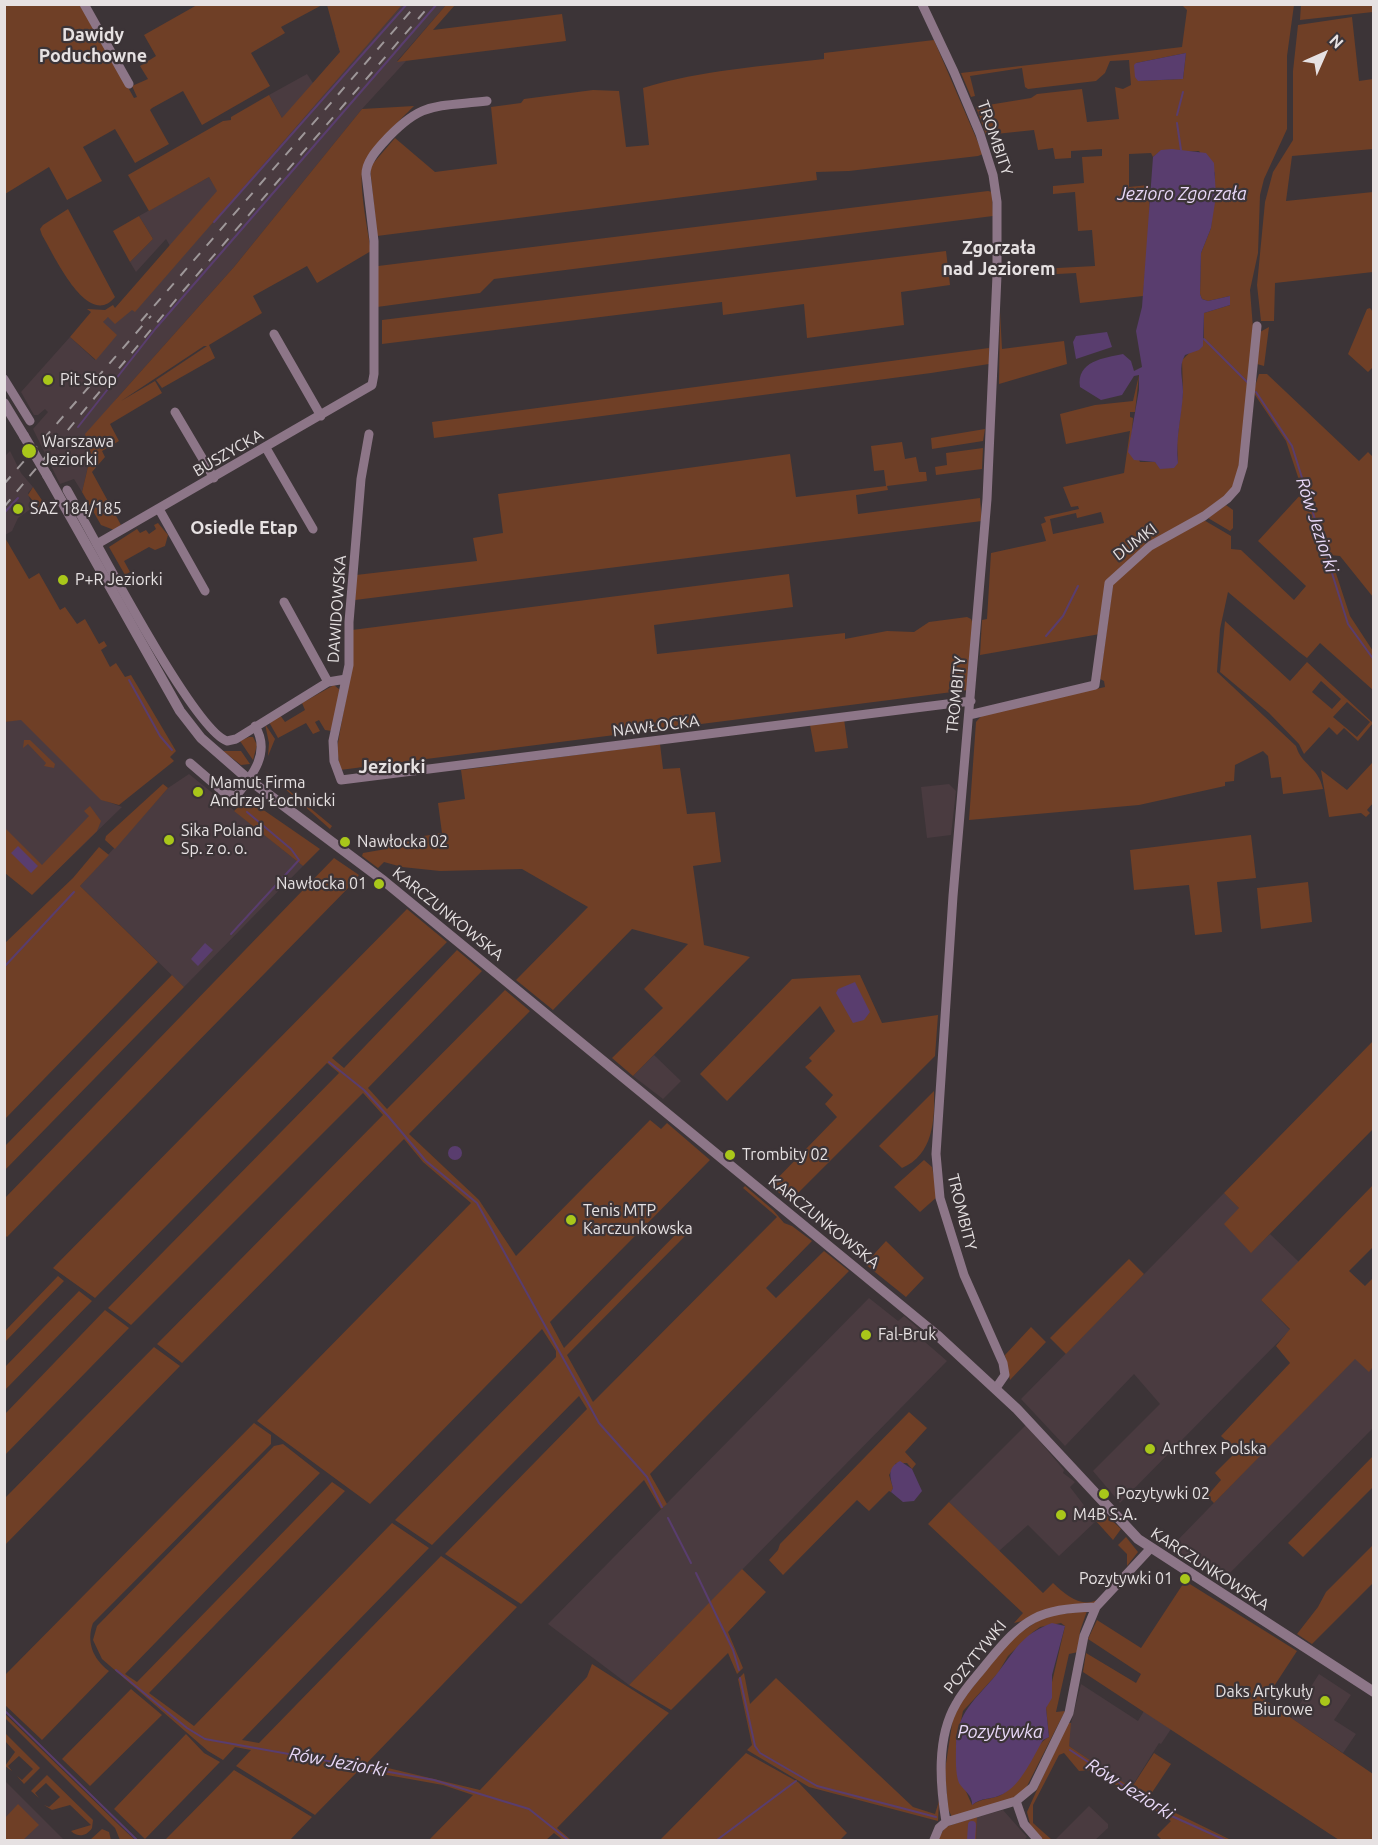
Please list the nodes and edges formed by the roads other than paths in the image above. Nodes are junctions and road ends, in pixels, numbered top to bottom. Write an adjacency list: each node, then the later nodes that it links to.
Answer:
1 (84, 4): 3 (street)
2 (922, 4): 25 (street, TROMBITY)
3 (129, 84)
4 (487, 101): 11 (street, BUSZYCKA)
5 (1257, 326): 26 (street, DUMKI)
6 (274, 334): 11 (street)
7 (4, 379): 12 (street)
8 (4, 403): 14 (street, KARCZUNKOWSKA)
9 (175, 412): 16 (street)
10 (4, 414): 14 (street, KARCZUNKOWSKA)
11 (321, 416): 15 (street, BUSZYCKA)
12 (30, 421)
13 (369, 434): 23 (street, DAWIDOWSKA)
14 (22, 439): 29 (street, KARCZUNKOWSKA, bridge)
15 (266, 448): 16 (street, BUSZYCKA); 19 (street)
16 (214, 478): 18 (street, BUSZYCKA)
17 (67, 490): 20 (street)
18 (159, 510): 20 (street, BUSZYCKA); 21 (street)
19 (314, 529)
20 (97, 544): 27 (street)
21 (205, 591)
22 (284, 602): 24 (street)
23 (346, 679): 24 (street); 30 (street, DAWIDOWSKA)
24 (328, 682): 27 (street)
25 (971, 701): 26 (street, TROMBITY); 30 (street, NAWŁOCKA)
26 (969, 714): 31 (street, TROMBITY)
27 (255, 726): 29 (street)
28 (190, 763): 29 (street)
29 (248, 779): 31 (street, KARCZUNKOWSKA)
30 (345, 781)
31 (996, 1388): 32 (street, KARCZUNKOWSKA)
32 (1150, 1549): 33 (street); 34 (street, KARCZUNKOWSKA)
33 (1096, 1607): 35 (street); 36 (street, POZYTYWKI)
34 (1374, 1692)
35 (1016, 1801): 36 (street); 38 (street)
36 (946, 1822): 37 (street)
37 (934, 1840)
38 (1038, 1840)

